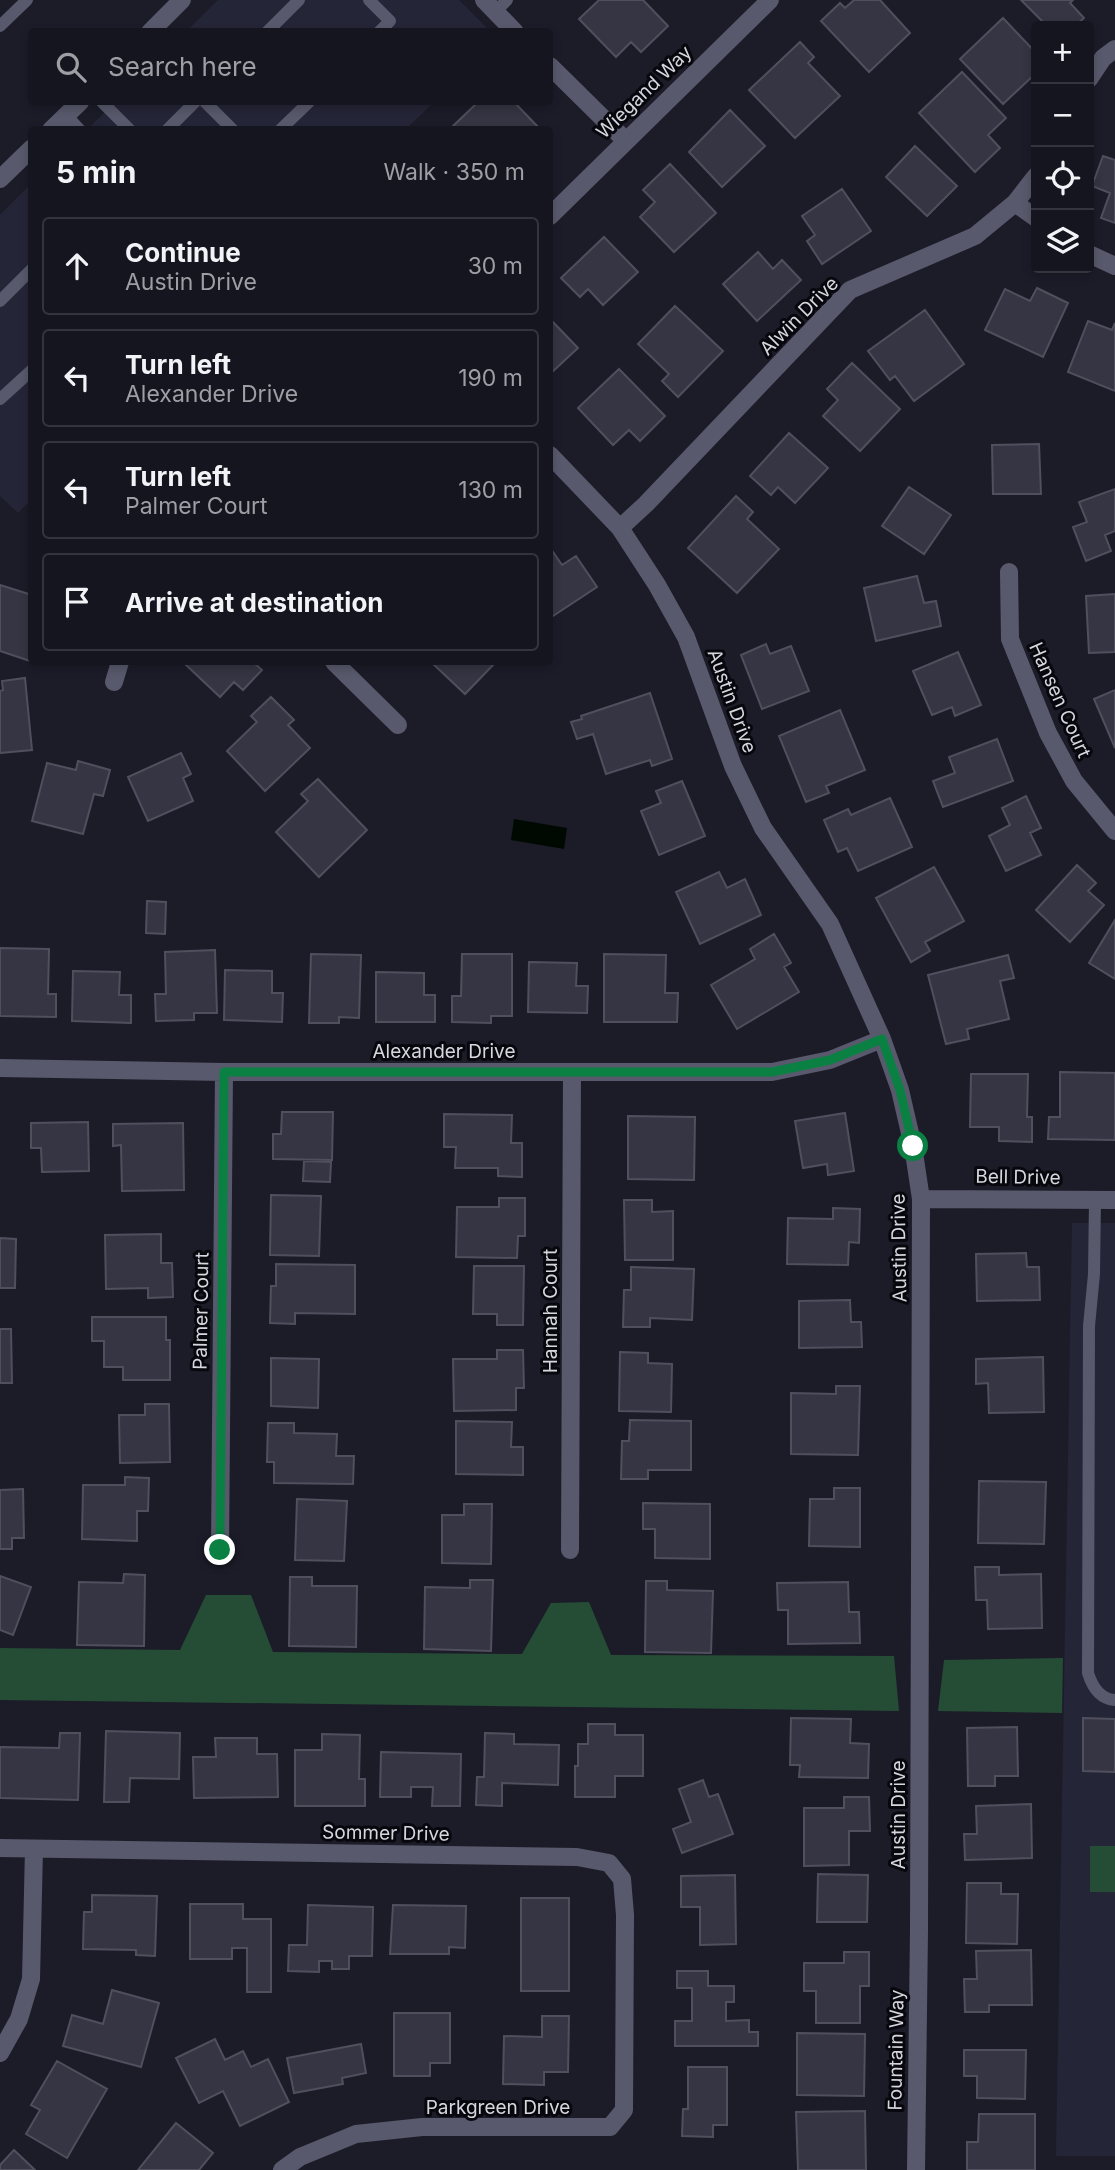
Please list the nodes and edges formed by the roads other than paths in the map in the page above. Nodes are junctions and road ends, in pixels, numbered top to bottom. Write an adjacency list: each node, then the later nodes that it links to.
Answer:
1 (27, 0): 7 (lane)
2 (182, 0): 8 (street)
3 (299, 0): 9 (lane)
4 (369, 0): 10 (lane)
5 (769, 0): 27 (street, Wiegand Way)
6 (495, 4): 11 (street)
7 (0, 26)
8 (154, 28)
9 (271, 28)
10 (383, 28)
11 (512, 28)
12 (1115, 49): 14 (street)
13 (553, 69): 27 (street)
14 (1094, 72)
15 (77, 105): 20 (street)
16 (106, 105): 23 (lane)
17 (192, 105): 24 (lane)
18 (208, 105): 25 (lane)
19 (306, 105): 26 (lane)
20 (66, 115): 21 (street); 22 (lane)
21 (55, 126)
22 (76, 126)
23 (126, 126)
24 (171, 126)
25 (229, 126)
26 (285, 126)
27 (625, 140): 32 (street, Wiegand Way)
28 (28, 152): 29 (street)
29 (0, 179)
30 (1031, 182): 31 (street, Alwin Drive)
31 (1015, 203): 33 (street); 41 (street, Alwin Drive)
32 (553, 213)
33 (1031, 214)
34 (1094, 256): 35 (street)
35 (1115, 266)
36 (28, 273): 37 (lane)
37 (0, 301)
38 (28, 374): 39 (lane)
39 (0, 399)
40 (553, 458): 41 (street, Austin Drive)
41 (620, 528): 48 (street, Austin Drive)
42 (1009, 572): 47 (street, Hansen Court)
43 (119, 665): 45 (street)
44 (337, 665): 46 (street)
45 (114, 682)
46 (398, 725)
47 (1115, 831)
48 (882, 1039): 51 (street, Alexander Drive); 52 (street, Austin Drive)
49 (0, 1068): 50 (street, Alexander Drive)
50 (224, 1072): 51 (street, Alexander Drive); 55 (street, Palmer Court)
51 (572, 1072): 56 (street, Hannah Court)
52 (921, 1199): 53 (street, Bell Drive); 60 (street, Austin Drive)
53 (1095, 1200): 54 (street, Bell Drive); 57 (lane)
54 (1115, 1200)
55 (220, 1550)
56 (570, 1550)
57 (1115, 1700)
58 (0, 1848): 59 (street, Sommer Drive)
59 (34, 1849): 61 (street, Sommer Drive); 62 (street)
60 (919, 1931): 64 (street, Fountain Way)
61 (623, 2020): 63 (street, Parkgreen Drive)
62 (0, 2053)
63 (282, 2170)
64 (916, 2170)

